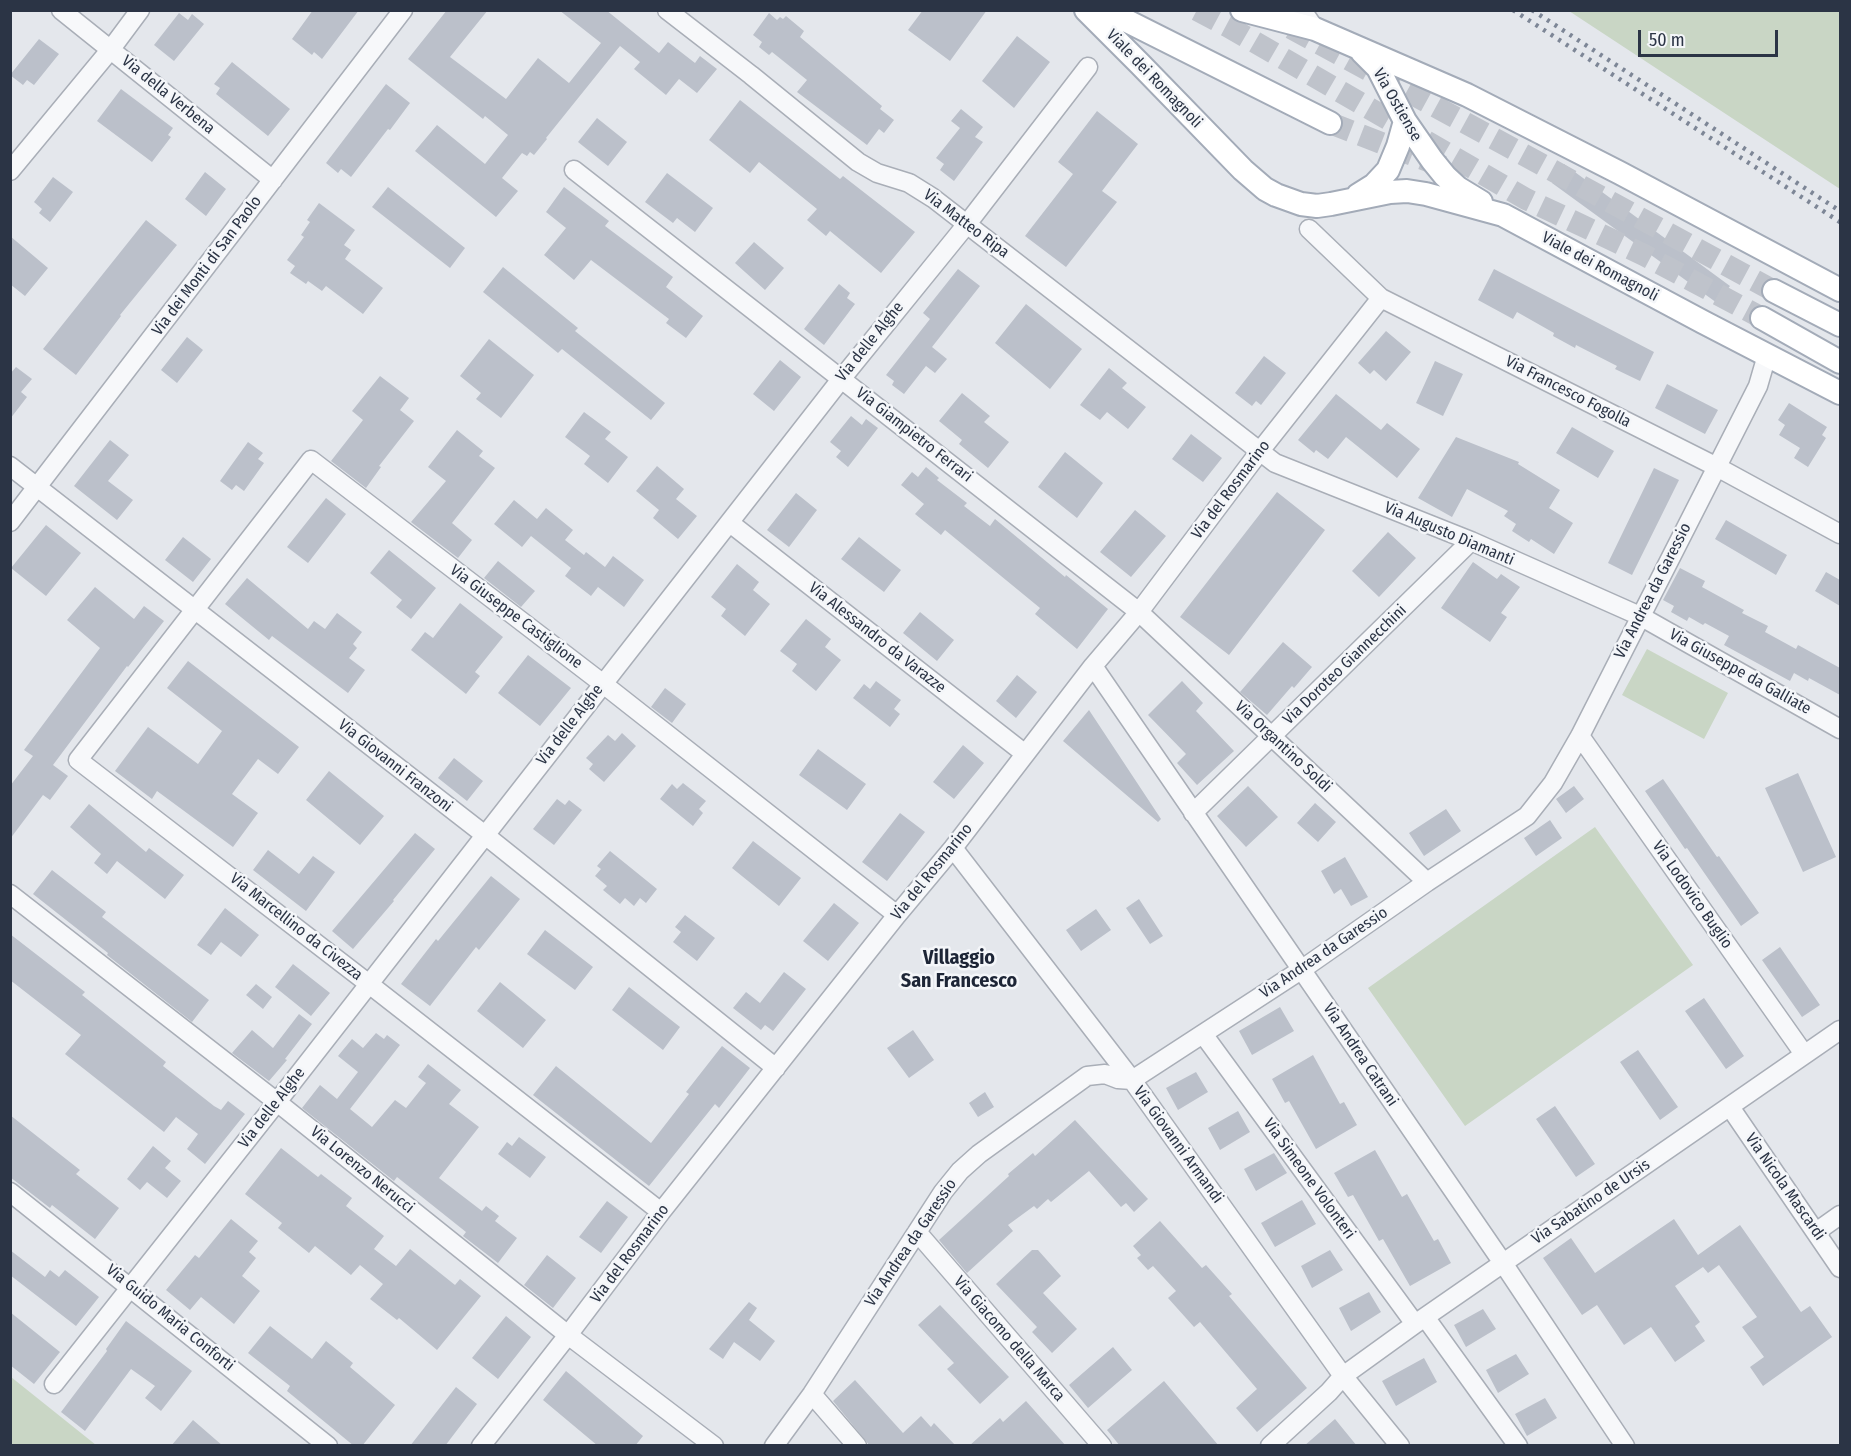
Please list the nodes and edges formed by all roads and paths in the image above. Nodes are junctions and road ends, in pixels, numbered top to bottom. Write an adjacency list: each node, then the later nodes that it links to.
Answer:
1 (61, 10): 10 (street, Via della Verbena)
2 (140, 10): 10 (street)
3 (403, 10): 16 (street, Via dei Monti di San Paolo)
4 (667, 10): 19 (street, Via Matteo Ripa)
5 (1086, 10): 17 (main road, Viale dei Romagnoli)
6 (1105, 10): 13 (main road)
7 (1242, 10): 8 (main road, Via Ostiense)
8 (1309, 20): 9 (main road, Via Ostiense)
9 (1357, 46): 12 (main road, Via Ostiense); 21 (main road)
10 (111, 49): 15 (street); 16 (street, Via della Verbena)
11 (1088, 67): 19 (street, Via delle Alghe)
12 (1405, 121): 17 (main road, Viale dei Romagnoli); 18 (main road, Via Ostiense)
13 (1330, 123)
14 (574, 170): 28 (street, Via Giampietro Ferrari)
15 (10, 171)
16 (273, 180): 33 (street, Via dei Monti di San Paolo)
17 (1345, 201): 18 (main road, Viale dei Romagnoli)
18 (1503, 215): 26 (main road, Viale dei Romagnoli)
19 (967, 224): 28 (street, Via delle Alghe); 30 (street, Via Matteo Ripa)
20 (1309, 229): 23 (street, Via Francesco Fogolla)
21 (1840, 290)
22 (1774, 291): 25 (main road)
23 (1381, 298): 30 (street, Via del Rosmarino); 32 (street, Via Francesco Fogolla)
24 (1762, 318): 27 (main road)
25 (1840, 325)
26 (1767, 356): 29 (main road, Viale dei Romagnoli); 32 (street, Via Andrea da Garessio)
27 (1840, 362)
28 (842, 378): 35 (street, Via delle Alghe); 39 (street, Via Giampietro Ferrari)
29 (1840, 393)
30 (1260, 451): 37 (street, Via Augusto Diamanti); 39 (street, Via del Rosmarino)
31 (10, 466): 33 (street, Via Giovanni Franzoni)
32 (1717, 467): 36 (street, Via Francesco Fogolla); 40 (street, Via Andrea da Garessio)
33 (38, 488): 34 (street, Via dei Monti di San Paolo); 38 (street, Via Giovanni Franzoni)
34 (10, 522)
35 (730, 523): 42 (street, Via delle Alghe); 46 (street, Via Alessandro da Varazze)
36 (1840, 534)
37 (1471, 541): 40 (street, Via Augusto Diamanti); 44 (street, Via Doroteo Giannecchini)
38 (195, 611): 42 (street, Via Giuseppe Castiglione); 48 (street, Via Giovanni Franzoni); 54 (street, Via Marcellino da Civezza)
39 (1138, 612): 41 (street, Via del Rosmarino); 44 (street, Via Organtino Soldi)
40 (1640, 616): 43 (street, Via Giuseppe da Galliate); 45 (street, Via Andrea da Garessio)
41 (1093, 666): 46 (street, Via del Rosmarino); 47 (street, Via Andrea Catrani)
42 (602, 683): 48 (street, Via delle Alghe); 52 (street, Via Giuseppe Castiglione)
43 (1840, 729)
44 (1272, 736): 47 (street, Via Doroteo Giannecchini); 50 (street, Via Organtino Soldi)
45 (1580, 736): 50 (street, Via Andrea da Garessio); 57 (street, Via Lodovico Buglio)
46 (1024, 753): 49 (street, Via del Rosmarino)
47 (1193, 813): 53 (street, Via Andrea Catrani)
48 (485, 835): 54 (street, Via delle Alghe); 58 (street, Via Giovanni Franzoni)
49 (953, 848): 52 (street, Via del Rosmarino); 59 (street, Via Giovanni Armandi)
50 (1427, 882): 53 (street, Via Andrea da Garessio)
51 (10, 894): 60 (street, Via Lorenzo Nerucci)
52 (897, 915): 58 (street, Via del Rosmarino)
53 (1301, 970): 56 (street, Via Andrea da Garessio); 68 (street, Via Andrea Catrani)
54 (369, 984): 60 (street, Via delle Alghe); 63 (street, Via Marcellino da Civezza)
55 (1840, 1030): 57 (street, Via Sabatino de Ursis)
56 (1203, 1034): 59 (street, Via Andrea da Garessio); 71 (street, Via Simeone Volonteri)
57 (1804, 1054): 61 (street, Via Sabatino de Ursis)
58 (776, 1068): 63 (street, Via del Rosmarino)
59 (1132, 1080): 65 (street, Via Andrea da Garessio); 73 (street, Via Giovanni Armandi)
60 (277, 1102): 70 (street, Via delle Alghe); 72 (street, Via Lorenzo Nerucci)
61 (1730, 1107): 66 (street, Via Nicola Mascardi); 68 (street, Via Sabatino de Ursis)
62 (10, 1192): 70 (street, Via Guido Maria Conforti)
63 (661, 1212): 72 (street, Via del Rosmarino)
64 (1840, 1215): 66 (street)
65 (917, 1232): 75 (street, Via Andrea da Garessio); 81 (street, Via Giacomo della Marca)
66 (1816, 1232): 67 (street, Via Nicola Mascardi)
67 (1835, 1248): 69 (street, Via Nicola Mascardi)
68 (1503, 1263): 71 (street, Via Sabatino de Ursis); 85 (street, Via Andrea Catrani)
69 (1840, 1268)
70 (132, 1287): 74 (street, Via delle Alghe); 76 (street, Via Guido Maria Conforti)
71 (1420, 1320): 73 (street, Via Sabatino de Ursis); 84 (street, Via Simeone Volonteri)
72 (568, 1335): 77 (street, Via del Rosmarino); 78 (street, Via Lorenzo Nerucci)
73 (1343, 1376): 82 (street, Via Sabatino de Ursis); 83 (street, Via Giovanni Armandi)
74 (54, 1384)
75 (812, 1394): 79 (street, Via Andrea da Garessio); 80 (street)
76 (328, 1446)
77 (481, 1446)
78 (714, 1446)
79 (774, 1446)
80 (857, 1446)
81 (1102, 1446)
82 (1270, 1446)
83 (1400, 1446)
84 (1518, 1446)
85 (1625, 1446)

